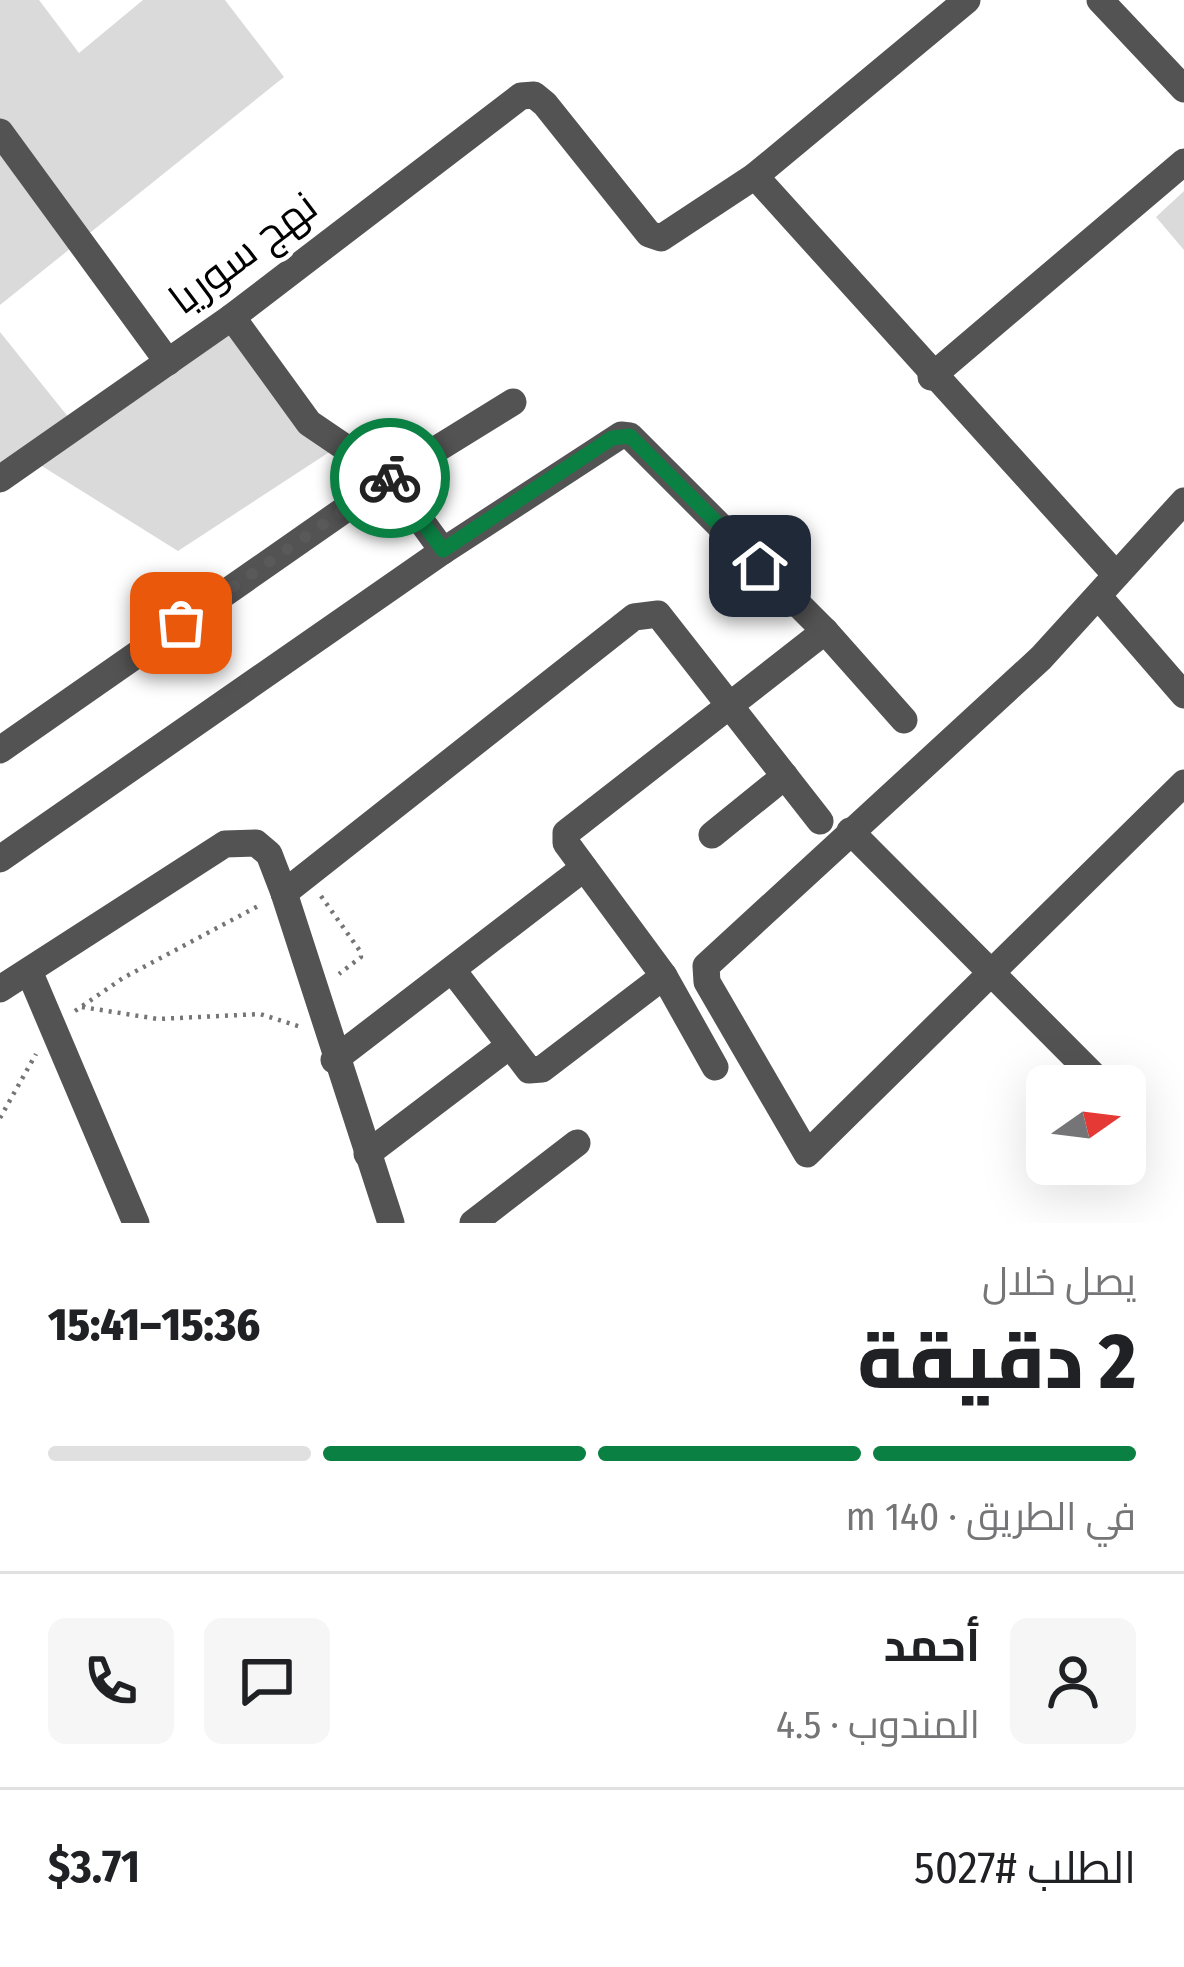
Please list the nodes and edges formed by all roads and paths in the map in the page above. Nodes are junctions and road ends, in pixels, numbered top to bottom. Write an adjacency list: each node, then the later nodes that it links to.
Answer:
1 (967, 0): 6 (street)
2 (1100, 0): 3 (street)
3 (1184, 89)
4 (0, 132): 8 (street)
5 (1184, 162): 9 (street)
6 (754, 176): 7 (street, نهج سوريا); 9 (street)
7 (232, 317): 8 (street, نهج سوريا); 11 (street)
8 (167, 362): 12 (street, نهج سوريا)
9 (931, 377): 15 (street)
10 (513, 402): 11 (street)
11 (390, 478): 14 (street); 20 (street)
12 (0, 479)
13 (1184, 501): 15 (street)
14 (443, 550): 16 (street); 26 (street)
15 (1107, 586): 17 (street); 24 (street)
16 (825, 631): 18 (street); 19 (street)
17 (1184, 695)
18 (731, 705): 21 (street); 27 (street); 28 (street)
19 (904, 720)
20 (0, 749)
21 (785, 776): 23 (street); 25 (street)
22 (1184, 783): 31 (street)
23 (820, 821)
24 (850, 831): 31 (street); 31 (street)
25 (712, 835)
26 (0, 859)
27 (584, 868): 30 (street); 32 (street)
28 (296, 886): 29 (street); 34 (street); 34 (path); 35 (path)
29 (28, 971): 33 (street); 36 (street)
30 (454, 972): 37 (street); 38 (street)
31 (992, 974): 39 (street)
32 (664, 976): 37 (street); 40 (street)
33 (0, 989)
34 (315, 992): 38 (street)
35 (82, 1007): 36 (path); 38 (path)
36 (51, 1028): 41 (path); 44 (street)
37 (509, 1046): 43 (street)
38 (332, 1048): 43 (street)
39 (1083, 1065)
40 (715, 1067)
41 (0, 1118)
42 (577, 1143): 46 (street)
43 (367, 1154): 45 (street)
44 (136, 1223)
45 (391, 1223)
46 (473, 1223)

